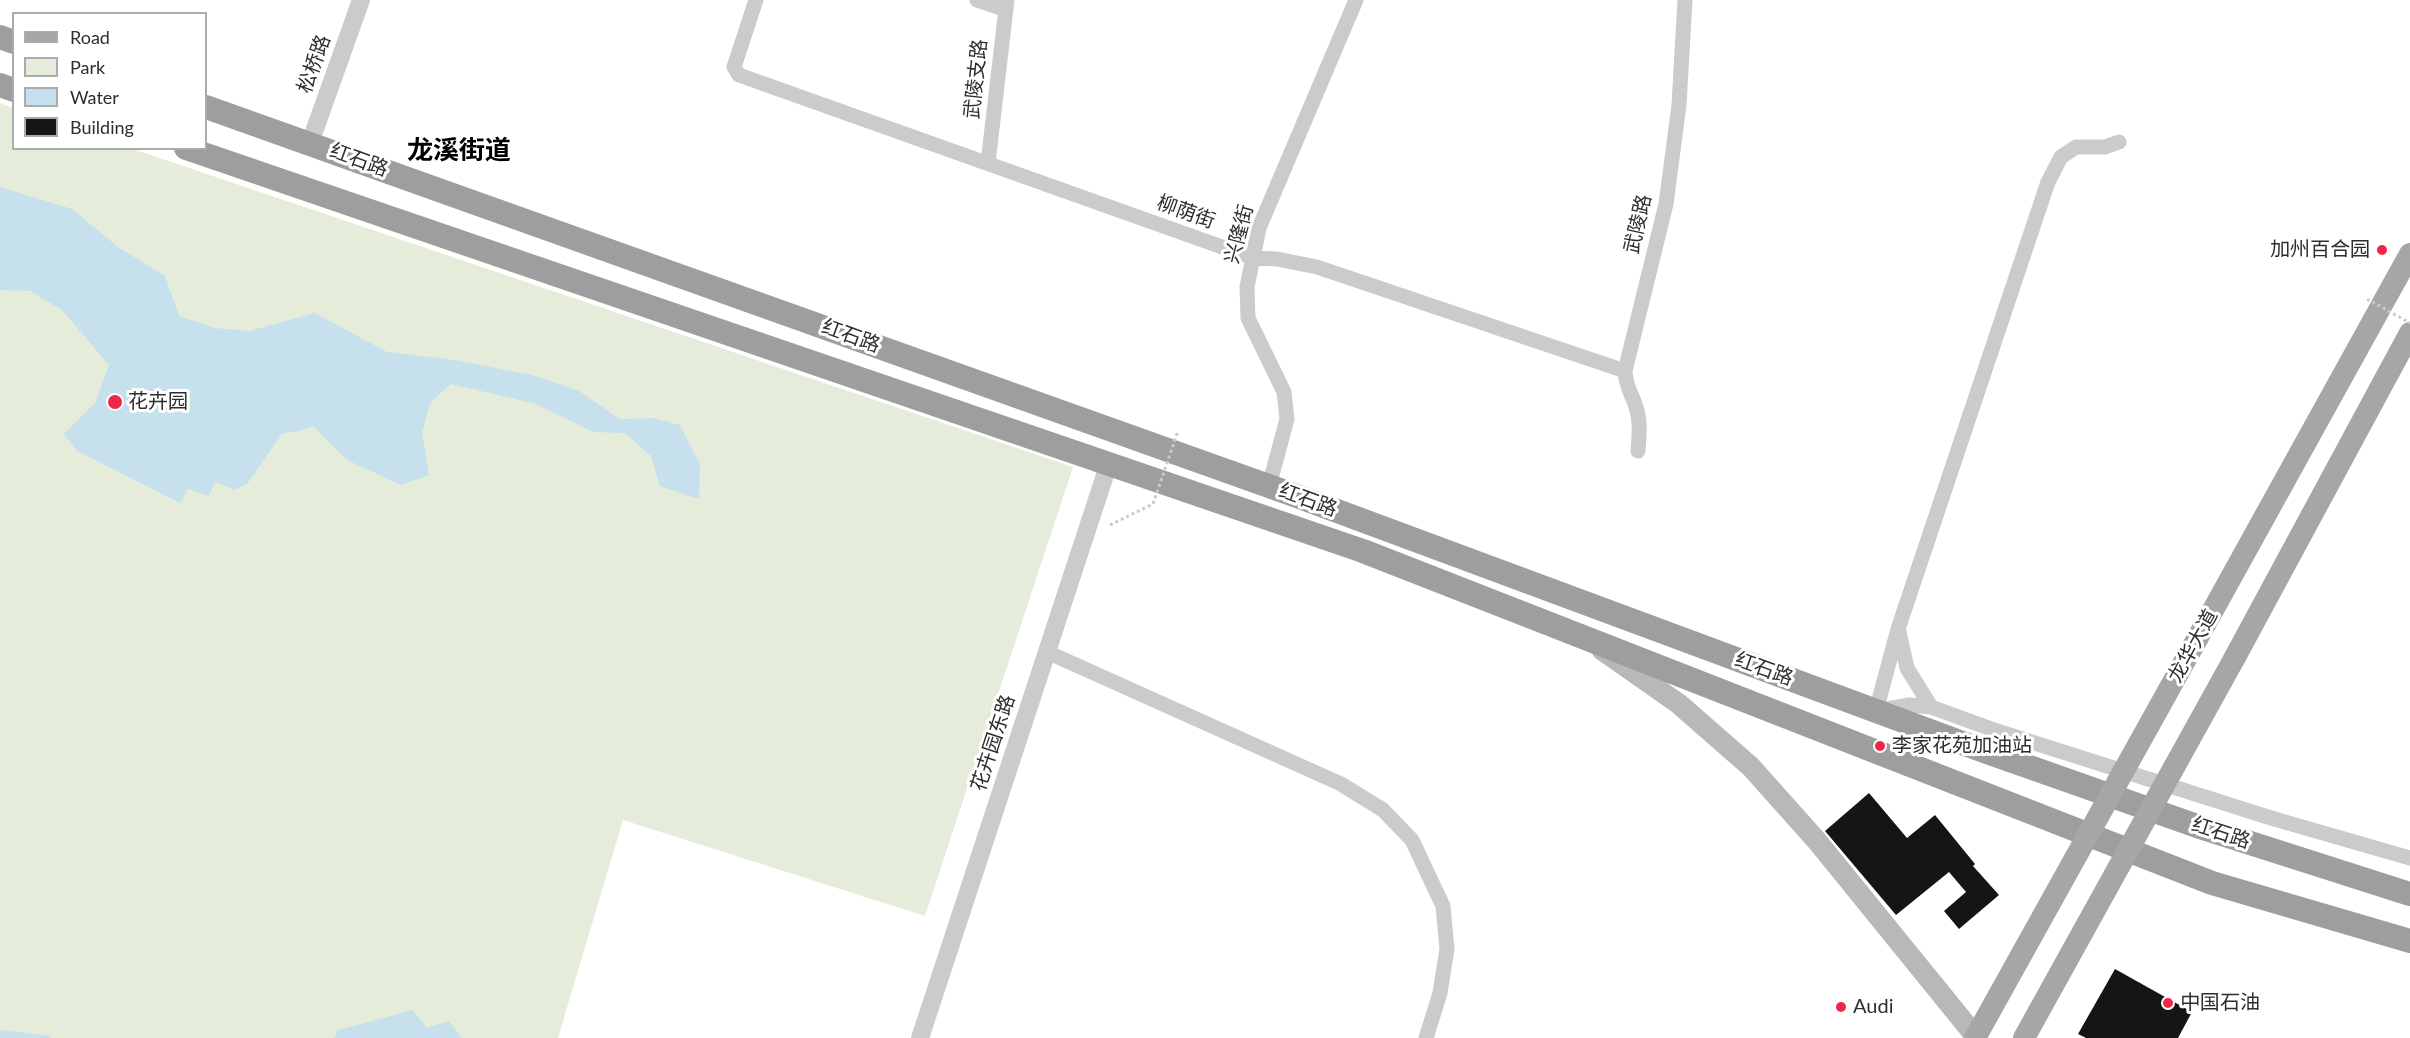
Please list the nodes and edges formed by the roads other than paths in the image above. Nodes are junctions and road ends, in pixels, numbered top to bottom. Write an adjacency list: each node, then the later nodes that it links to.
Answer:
1 (361, 0): 9 (street, 松桥路)
2 (756, 0): 11 (street, 柳荫街)
3 (977, 0): 6 (street)
4 (1356, 0): 13 (street, 兴隆街)
5 (1685, 0): 15 (street, 武陵路)
6 (1006, 5): 11 (street, 武陵支路)
7 (207, 107): 9 (highway, 红石路)
8 (2119, 142): 19 (street)
9 (310, 143): 18 (highway, 红石路)
10 (192, 150): 17 (highway, 红石路)
11 (988, 163): 13 (street, 柳荫街)
12 (2410, 254): 29 (main road, 龙华大道, bridge)
13 (1253, 258): 15 (street, 柳荫街); 18 (street, 兴隆街)
14 (2410, 333): 30 (main road, bridge)
15 (1624, 370): 16 (street)
16 (1638, 451)
17 (1108, 463): 20 (highway, 红石路); 21 (street, 花卉园东路)
18 (1269, 486): 23 (highway, 红石路)
19 (1898, 629): 22 (street); 23 (street)
20 (1591, 642): 26 (highway, 红石路); 29 (main road, 红石路)
21 (1047, 652): 27 (street, 花卉园东路); 28 (street)
22 (1932, 708): 23 (street); 24 (street)
23 (1876, 711): 25 (highway, 红石路)
24 (2410, 858)
25 (2410, 894)
26 (2410, 941)
27 (920, 1038)
28 (1426, 1038)
29 (1976, 1038)
30 (2024, 1038)

